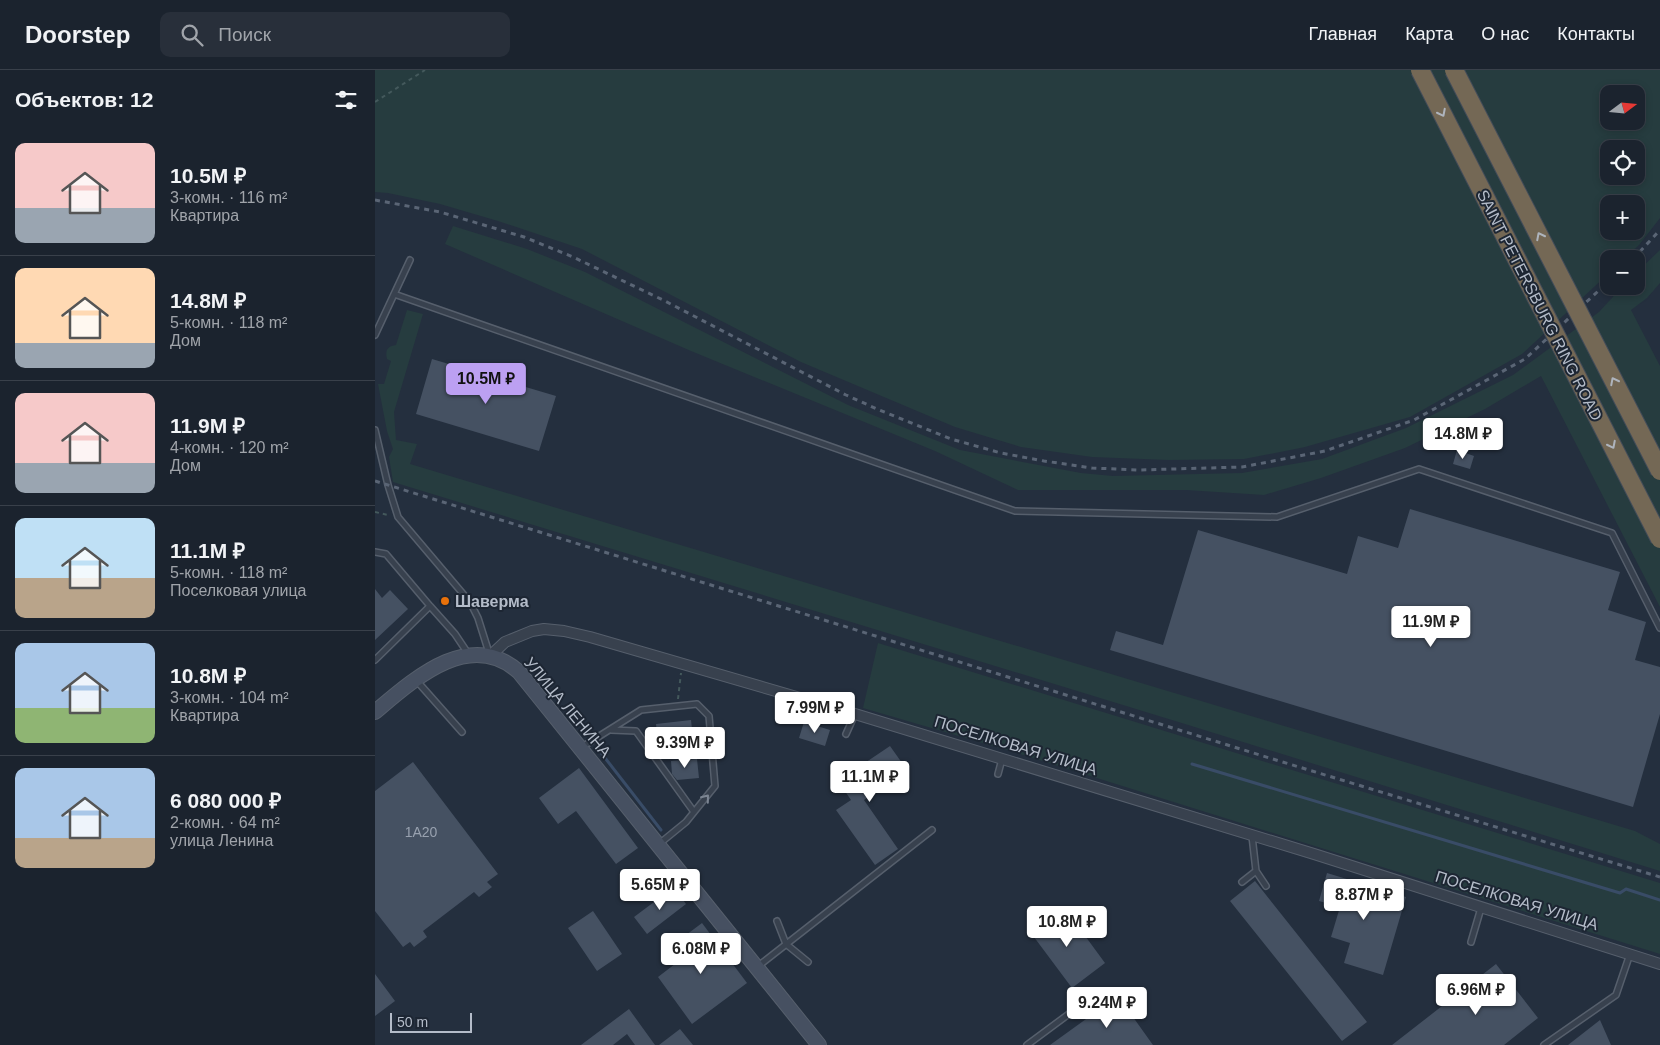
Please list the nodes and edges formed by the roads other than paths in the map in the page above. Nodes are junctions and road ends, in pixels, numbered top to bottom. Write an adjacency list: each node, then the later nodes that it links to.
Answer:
1 (1420, 70): 8 (highway, SAINT PETERSBURG RING ROAD, one-way to 8, bridge)
2 (1454, 70): 7 (highway, SAINT PETERSBURG RING ROAD, one-way to 2, bridge)
3 (410, 260): 4 (lane)
4 (394, 294): 5 (lane); 11 (lane)
5 (375, 335)
6 (375, 430): 13 (lane)
7 (1660, 471)
8 (1660, 539)
9 (375, 552): 10 (lane)
10 (430, 606): 12 (lane); 14 (lane)
11 (1660, 628)
12 (469, 655): 13 (street); 15 (street)
13 (490, 656): 17 (street, ПОСЕЛКОВАЯ УЛИЦА); 21 (street, УЛИЦА ЛЕНИНА)
14 (375, 660)
15 (415, 680): 16 (street); 19 (lane)
16 (375, 712)
17 (855, 714): 20 (lane); 22 (street, ПОСЕЛКОВАЯ УЛИЦА)
18 (611, 730): 21 (lane); 24 (lane); 24 (lane, one-way to 18)
19 (462, 732)
20 (846, 734)
21 (580, 748): 27 (street, УЛИЦА ЛЕНИНА)
22 (1002, 759): 23 (lane); 26 (street, ПОСЕЛКОВАЯ УЛИЦА)
23 (998, 774)
24 (694, 812): 27 (lane)
25 (932, 830): 34 (lane)
26 (1252, 836): 28 (lane); 31 (street, ПОСЕЛКОВАЯ УЛИЦА)
27 (659, 844): 38 (street, УЛИЦА ЛЕНИНА)
28 (1256, 871): 29 (lane); 30 (lane)
29 (1242, 882)
30 (1266, 886)
31 (1481, 908): 33 (lane); 35 (street, ПОСЕЛКОВАЯ УЛИЦА)
32 (777, 921): 34 (lane)
33 (1471, 942)
34 (786, 944): 36 (lane); 38 (lane)
35 (1631, 954): 37 (street, ПОСЕЛКОВАЯ УЛИЦА); 42 (lane)
36 (808, 962)
37 (1660, 964)
38 (757, 967): 40 (street, УЛИЦА ЛЕНИНА)
39 (1085, 1002): 41 (lane)
40 (819, 1045)
41 (1027, 1045)
42 (1544, 1045)

